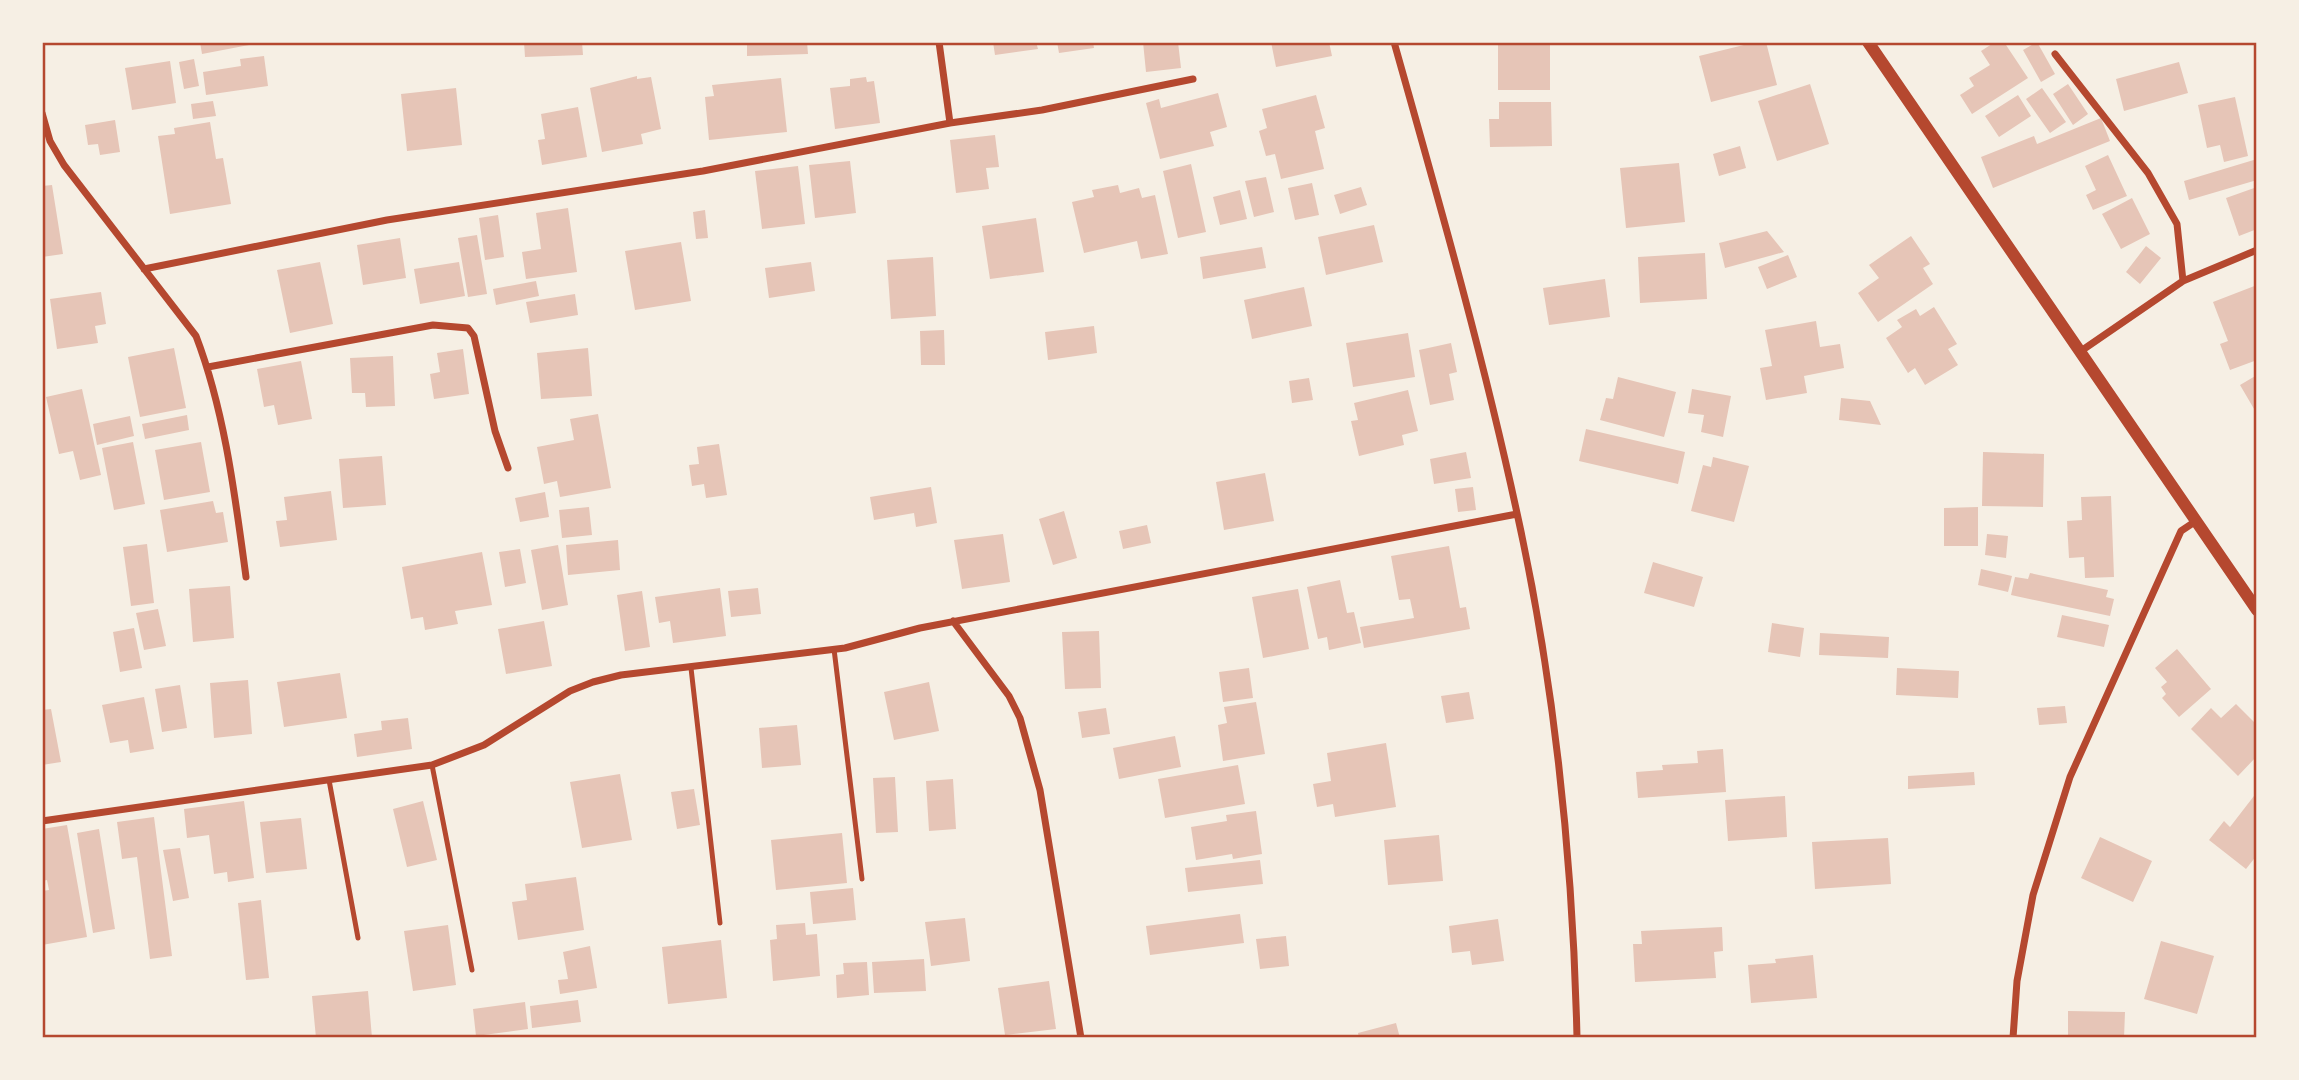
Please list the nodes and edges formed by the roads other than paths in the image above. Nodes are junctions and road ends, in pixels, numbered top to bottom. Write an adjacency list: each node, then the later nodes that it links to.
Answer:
1 (939, 42): 7 (street)
2 (1394, 42): 14 (street)
3 (1868, 42): 11 (street)
4 (2054, 54): 10 (street)
5 (1193, 79): 7 (street)
6 (42, 113): 9 (street)
7 (950, 123): 9 (street)
8 (2257, 250): 10 (street)
9 (144, 269): 12 (street)
10 (2183, 281): 11 (street)
11 (2081, 351): 15 (street)
12 (208, 367): 13 (street); 16 (street)
13 (508, 468)
14 (1517, 513): 18 (street); 29 (street)
15 (2197, 520): 17 (street); 30 (street)
16 (246, 577)
17 (2255, 604)
18 (953, 621): 19 (street); 28 (street)
19 (834, 649): 20 (street); 24 (lane)
20 (691, 668): 21 (street); 25 (lane)
21 (432, 765): 22 (street); 27 (lane)
22 (329, 780): 23 (street); 26 (lane)
23 (42, 821)
24 (862, 879)
25 (720, 923)
26 (358, 937)
27 (471, 970)
28 (1081, 1038)
29 (1577, 1038)
30 (2013, 1038)

